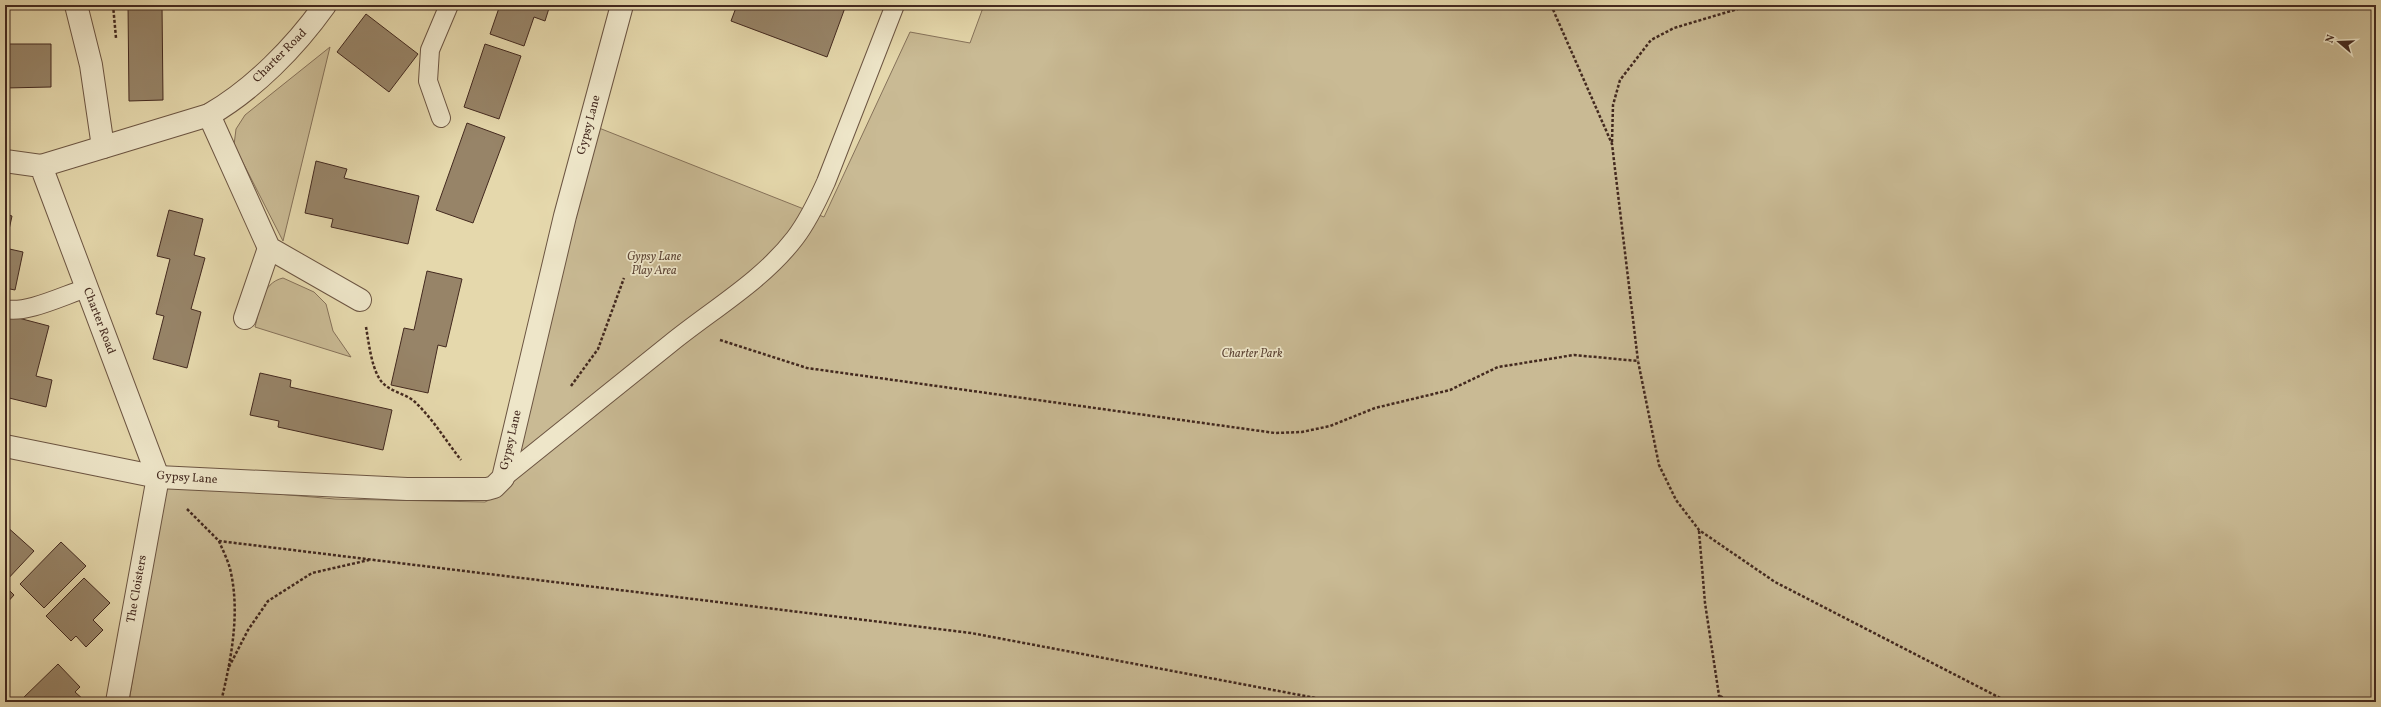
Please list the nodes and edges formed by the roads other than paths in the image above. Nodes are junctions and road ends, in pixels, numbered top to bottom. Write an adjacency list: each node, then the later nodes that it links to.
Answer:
1 (76, 5): 8 (street)
2 (325, 5): 6 (street, Charter Road)
3 (449, 5): 7 (lane)
4 (622, 5): 18 (street, Gypsy Lane)
5 (895, 5): 18 (lane)
6 (209, 115): 8 (street, Charter Road); 11 (street)
7 (441, 118)
8 (104, 147): 10 (street, Charter Road)
9 (5, 161): 10 (street, Charter Road)
10 (41, 166): 12 (street, Charter Road)
11 (269, 248): 13 (street); 15 (street)
12 (87, 288): 14 (lane); 17 (street, Charter Road)
13 (360, 300)
14 (5, 309)
15 (245, 318)
16 (5, 446): 17 (street, Gypsy Lane)
17 (158, 477): 18 (street, Gypsy Lane); 19 (street, The Cloisters)
18 (503, 478)
19 (117, 702)

